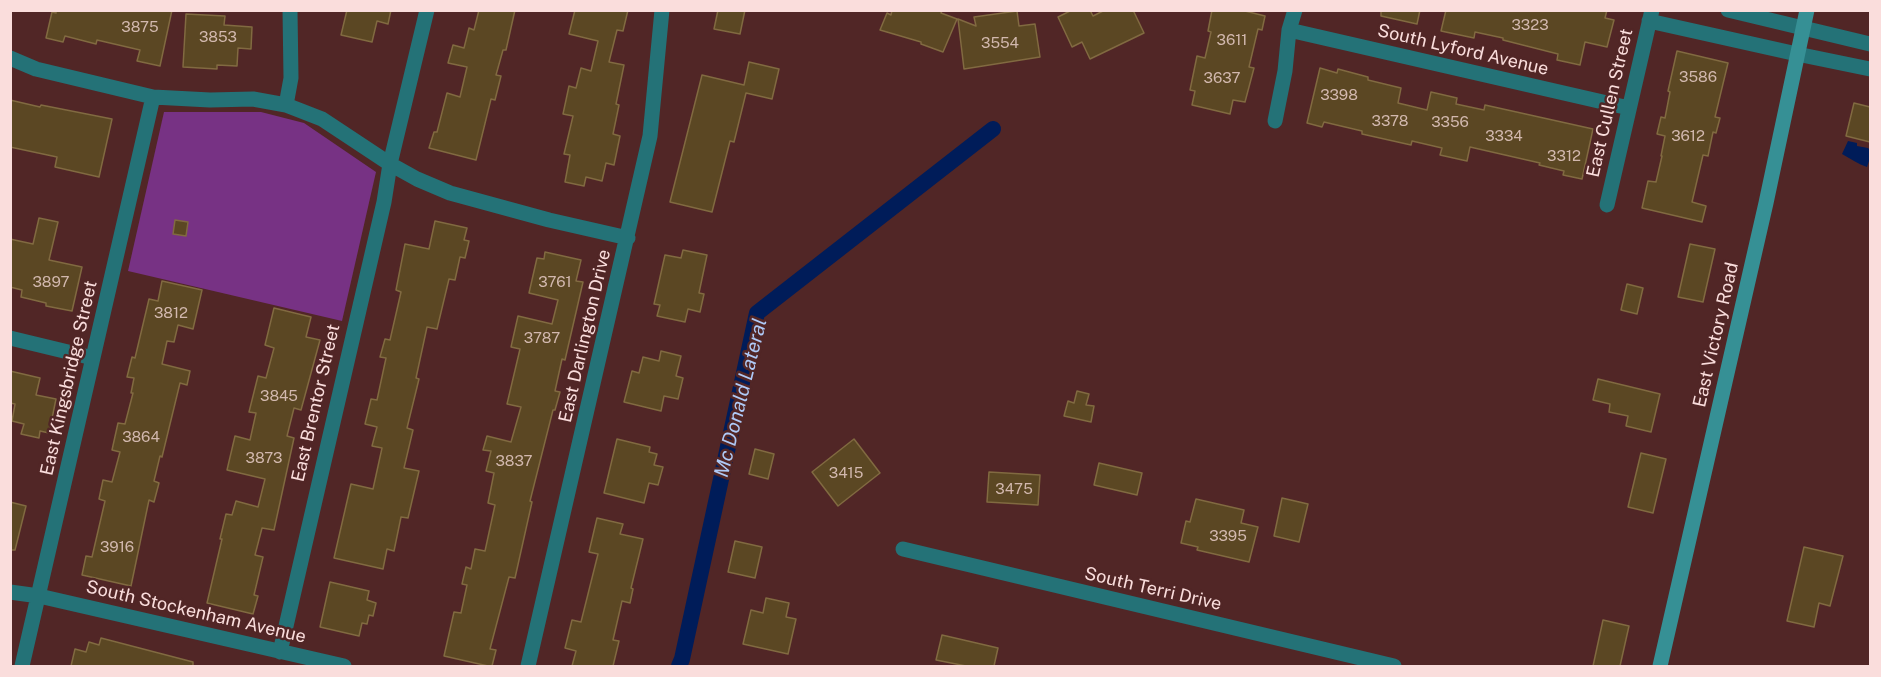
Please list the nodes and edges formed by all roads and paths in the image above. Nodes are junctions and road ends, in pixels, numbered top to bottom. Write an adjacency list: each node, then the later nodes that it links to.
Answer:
1 (290, 10): 15 (street)
2 (427, 10): 18 (street, East Brentor Street)
3 (662, 10): 20 (street, East Darlington Drive)
4 (1295, 10): 9 (street)
5 (1728, 10): 8 (street)
6 (1807, 10): 8 (main road, East Victory Road)
7 (1651, 16): 11 (street); 16 (street, East Cullen Street)
8 (1803, 27): 10 (street); 11 (main road, East Victory Road)
9 (1289, 30): 16 (street, South Lyford Avenue); 17 (street)
10 (1870, 44)
11 (1797, 54): 13 (street); 31 (main road, East Victory Road)
12 (10, 58): 14 (street)
13 (1870, 69)
14 (153, 97): 15 (street); 22 (street, East Kingsbridge Street)
15 (286, 105): 18 (street)
16 (1629, 108): 19 (street, East Cullen Street)
17 (1275, 121)
18 (390, 164): 20 (street); 26 (street, East Brentor Street)
19 (1607, 205)
20 (628, 238): 29 (street, East Darlington Drive)
21 (10, 338): 22 (street)
22 (93, 358): 25 (street, East Kingsbridge Street)
23 (903, 549): 30 (street, South Terri Drive)
24 (10, 592): 25 (street, South Stockenham Avenue)
25 (39, 596): 26 (street, South Stockenham Avenue); 27 (street, East Kingsbridge Street)
26 (280, 652): 28 (street, South Stockenham Avenue)
27 (22, 666)
28 (345, 666)
29 (528, 666)
30 (1394, 666)
31 (1660, 666)

